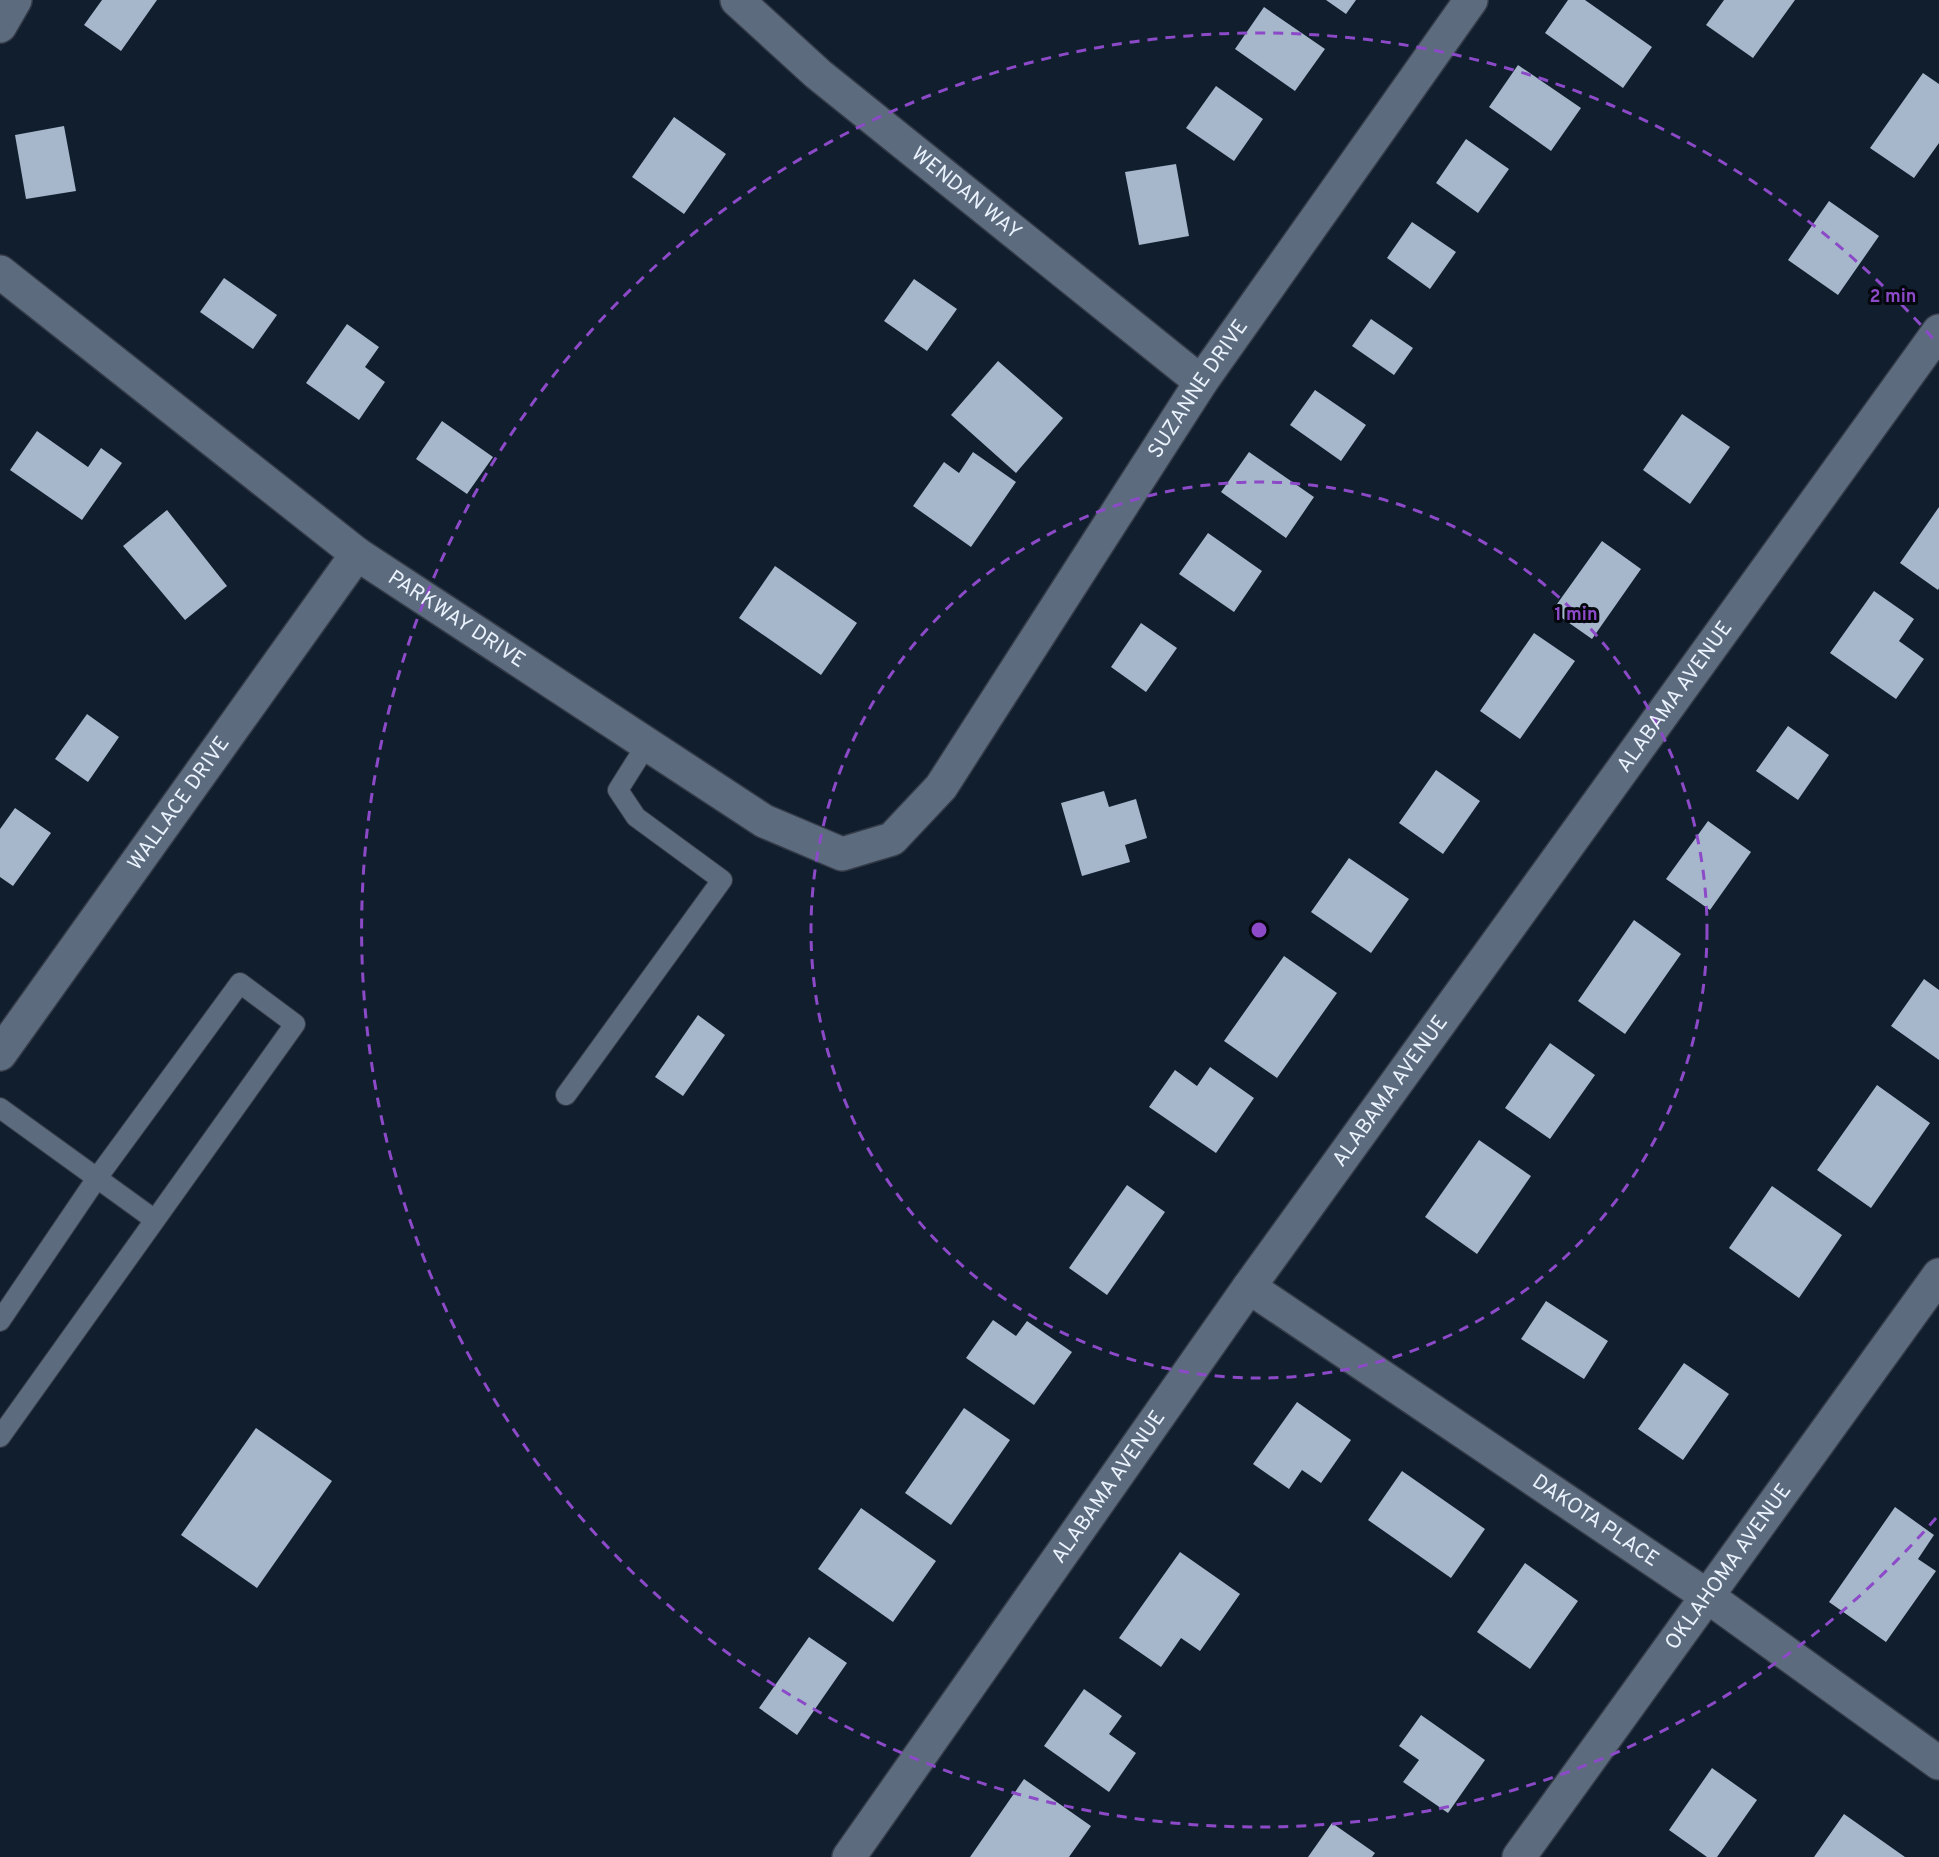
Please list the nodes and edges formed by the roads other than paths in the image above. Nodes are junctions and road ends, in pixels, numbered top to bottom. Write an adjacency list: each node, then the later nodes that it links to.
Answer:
1 (15, 0): 4 (street)
2 (737, 0): 7 (street, WENDAN WAY)
3 (1471, 0): 7 (street, SUZANNE DRIVE)
4 (0, 26)
5 (0, 272): 8 (street, PARKWAY DRIVE)
6 (1939, 331): 17 (street, ALABAMA AVENUE)
7 (1201, 382): 10 (street, SUZANNE DRIVE)
8 (357, 554): 9 (street, PARKWAY DRIVE); 11 (street, WALLACE DRIVE)
9 (647, 744): 10 (street, PARKWAY DRIVE); 12 (lane)
10 (941, 787)
11 (0, 1054)
12 (566, 1095)
13 (0, 1108): 14 (lane)
14 (97, 1178): 15 (lane); 15 (lane); 18 (lane)
15 (155, 1220): 19 (lane)
16 (1939, 1275): 20 (street, OKLAHOMA AVENUE)
17 (1249, 1287): 20 (street, DAKOTA PLACE); 22 (street, ALABAMA AVENUE)
18 (0, 1321)
19 (0, 1437)
20 (1707, 1596): 21 (street, DAKOTA PLACE); 23 (street, OKLAHOMA AVENUE)
21 (1939, 1762)
22 (849, 1857)
23 (1519, 1857)

